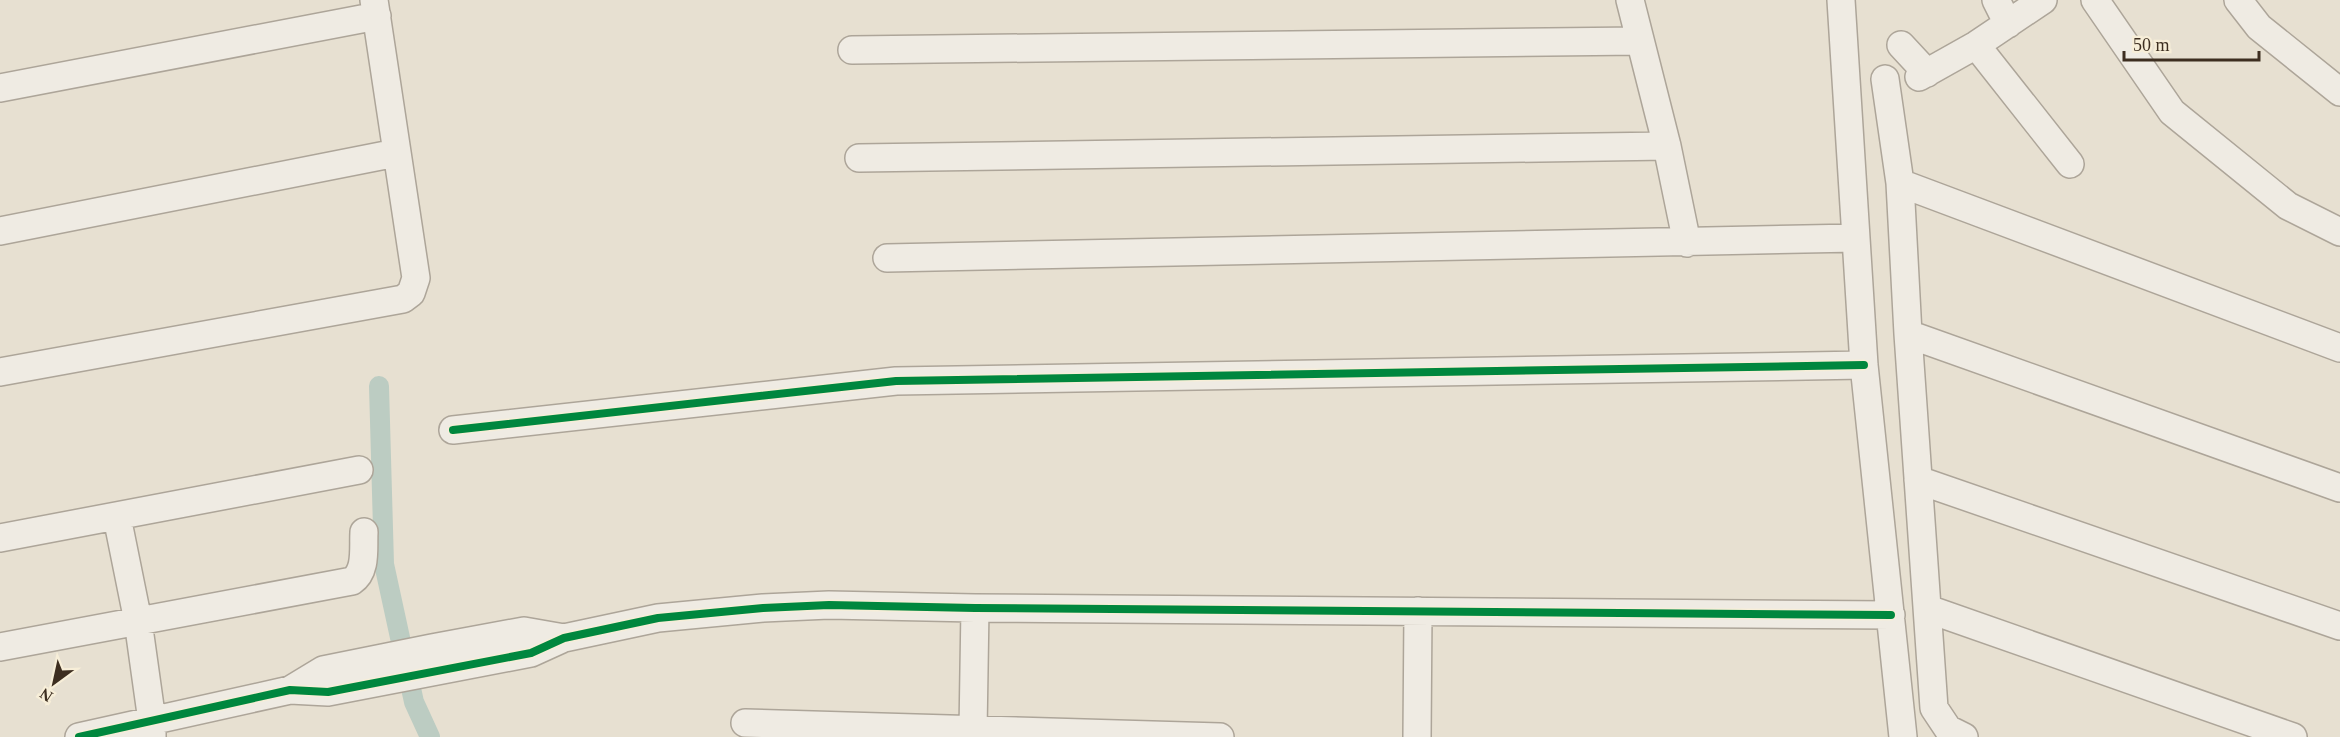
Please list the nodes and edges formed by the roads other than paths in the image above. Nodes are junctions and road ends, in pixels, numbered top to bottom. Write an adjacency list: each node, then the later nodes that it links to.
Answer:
1 (1630, 0): 9 (street)
2 (1841, 0): 23 (street)
3 (1996, 0): 8 (street)
4 (2043, 0): 8 (street)
5 (2095, 0): 22 (street)
6 (2238, 0): 15 (street)
7 (376, 8): 14 (street); 17 (street)
8 (2008, 24): 11 (street)
9 (1640, 41): 12 (street); 16 (street)
10 (1901, 45): 11 (street)
11 (1976, 45): 19 (street)
12 (852, 50)
13 (1885, 79): 20 (street)
14 (0, 88)
15 (2340, 92)
16 (1666, 146): 18 (street); 24 (street)
17 (396, 153): 21 (street); 29 (street)
18 (859, 158)
19 (2070, 164)
20 (1900, 183): 26 (street); 27 (street)
21 (0, 231)
22 (2340, 232)
23 (1856, 238): 24 (street); 28 (street)
24 (1687, 243): 25 (street)
25 (887, 258)
26 (1908, 334): 32 (street); 33 (street)
27 (2340, 348)
28 (1864, 365): 30 (street); 40 (street)
29 (0, 372)
30 (453, 430)
31 (359, 470): 34 (street)
32 (1918, 480): 38 (street); 42 (street)
33 (2340, 488)
34 (117, 517): 36 (street); 41 (street)
35 (363, 532): 41 (street)
36 (0, 538)
37 (975, 608): 39 (street); 45 (street); 46 (street)
38 (1928, 609): 51 (street); 52 (street)
39 (1418, 611): 40 (street); 49 (street)
40 (1891, 615): 50 (street)
41 (138, 621): 43 (street); 45 (street)
42 (2340, 626)
43 (0, 647)
44 (746, 723): 46 (street)
45 (152, 729): 47 (street)
46 (973, 730): 48 (street)
47 (79, 737)
48 (1220, 737)
49 (1418, 737)
50 (1903, 737)
51 (1964, 737)
52 (2293, 737)

